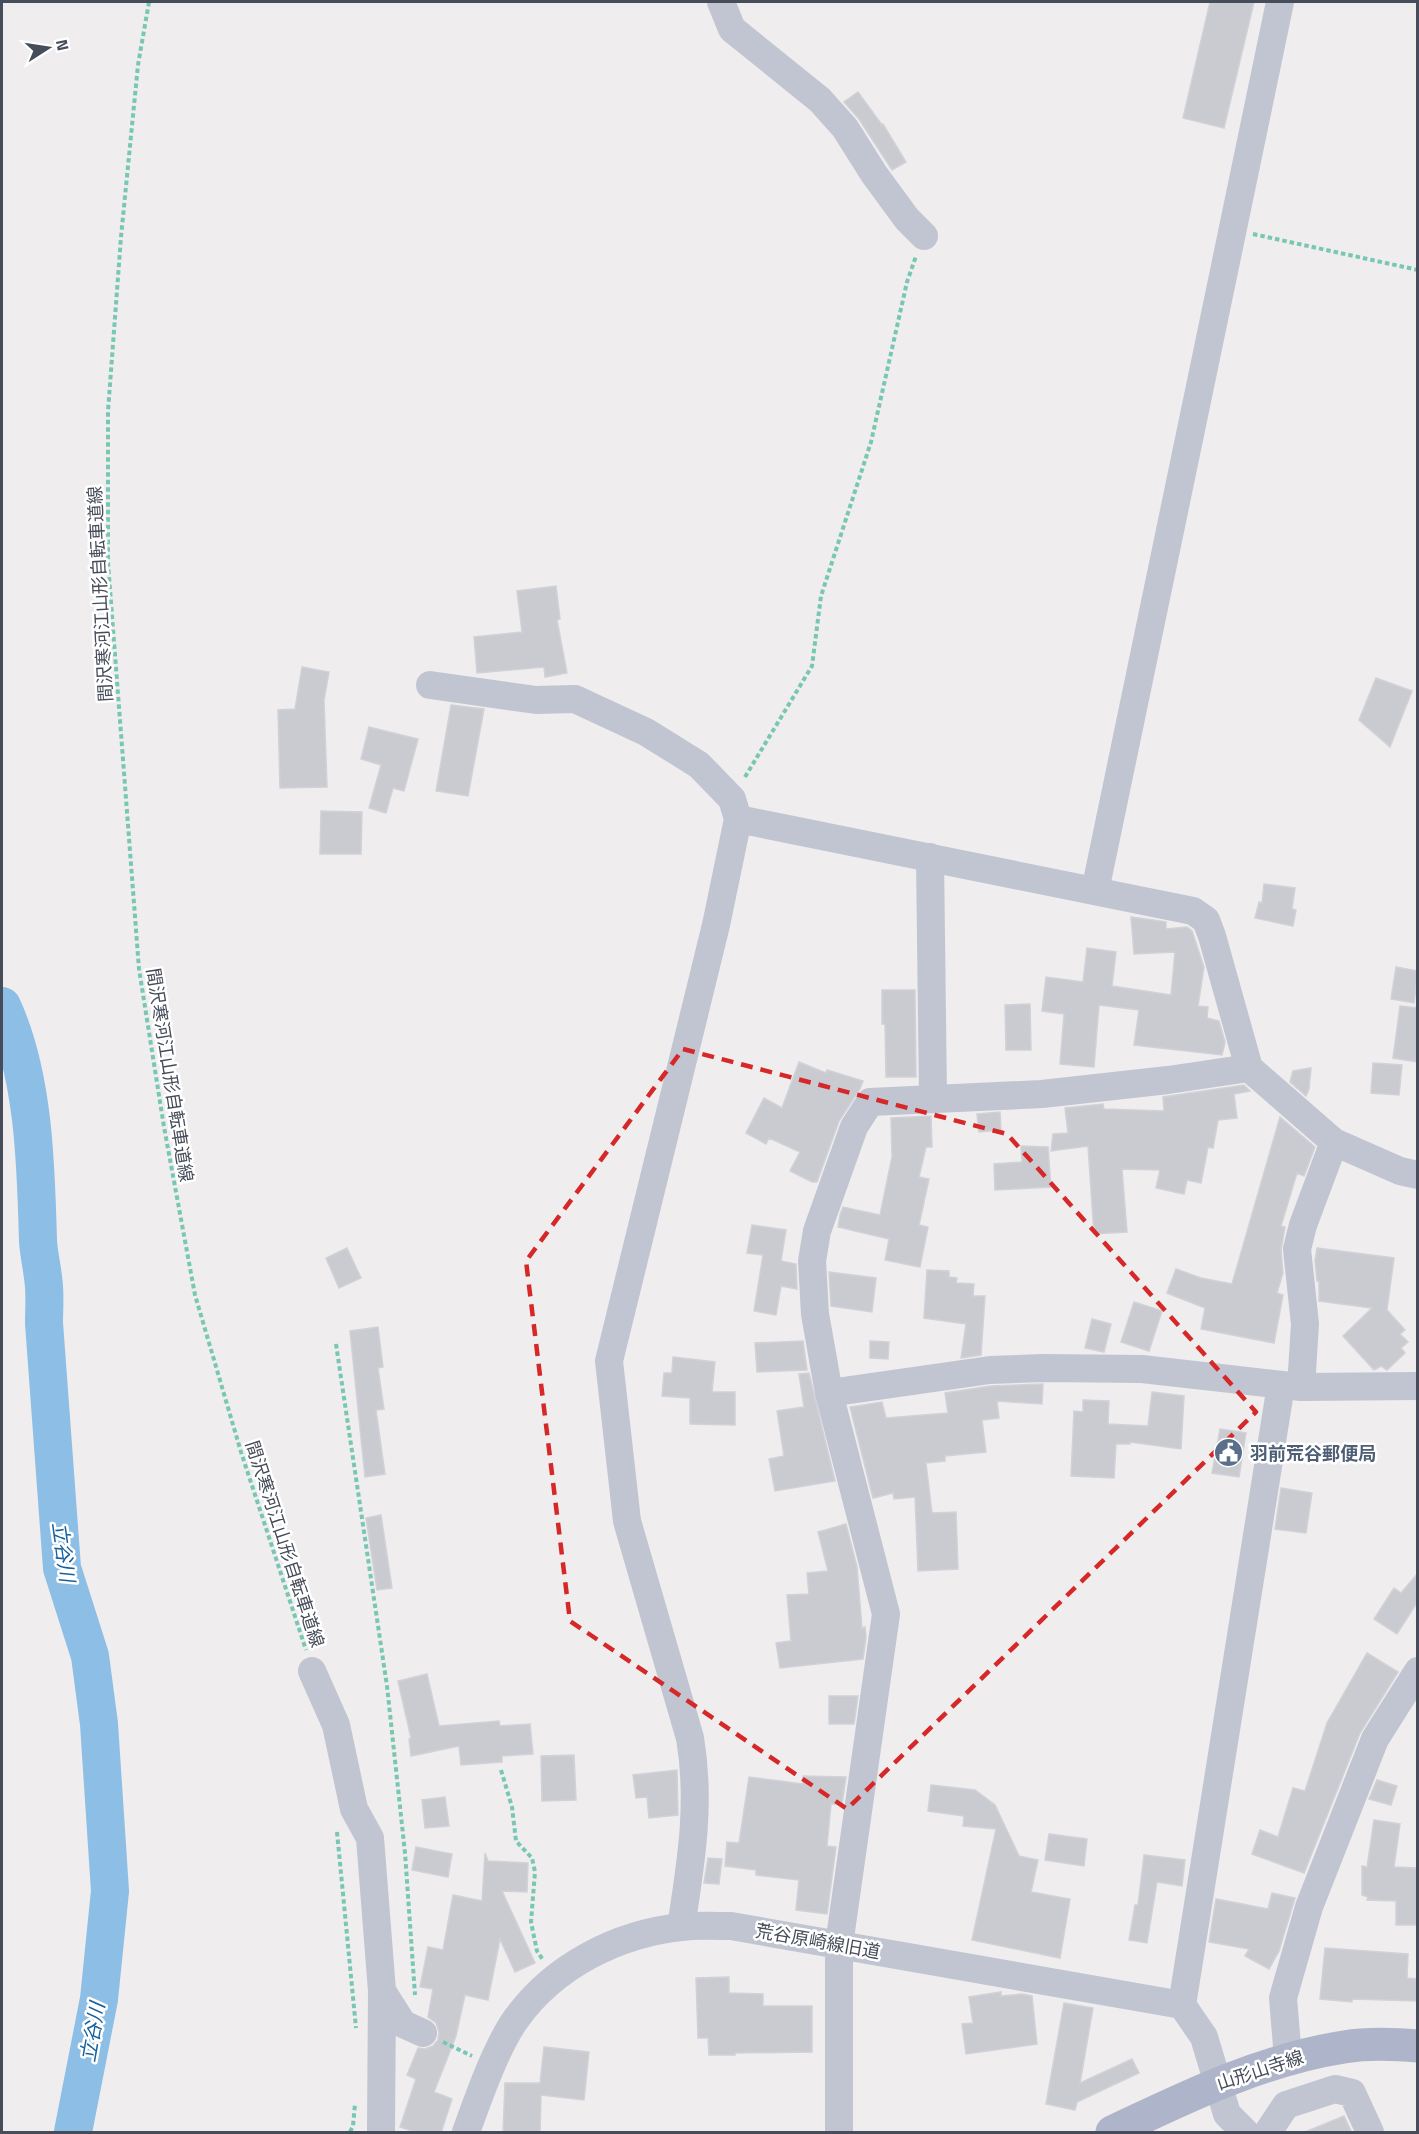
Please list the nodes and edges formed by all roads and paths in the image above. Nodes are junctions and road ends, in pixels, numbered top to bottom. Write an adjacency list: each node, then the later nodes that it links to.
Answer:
1 (149, 2): 20 (path, 間沢寒河江山形自転車道線)
2 (720, 2): 3 (street); 6 (street)
3 (743, 2)
4 (1280, 2): 5 (street)
5 (1232, 230): 7 (path); 11 (street)
6 (924, 236): 9 (path)
7 (1418, 270)
8 (430, 686): 9 (street)
9 (735, 809): 10 (street); 24 (street)
10 (930, 857): 11 (street); 13 (street)
11 (1095, 891): 12 (street)
12 (1249, 1068): 13 (street); 14 (street)
13 (933, 1099): 19 (street)
14 (1334, 1142): 15 (street); 17 (street)
15 (1418, 1175)
16 (336, 1344): 29 (path)
17 (1291, 1386): 18 (street); 19 (street); 28 (street)
18 (1418, 1386)
19 (830, 1393): 25 (street)
20 (312, 1671): 27 (street)
21 (1418, 1671): 32 (street)
22 (501, 1770): 26 (path)
23 (337, 1829): 30 (path)
24 (681, 1927): 25 (street, 荒谷原崎線旧道); 26 (street, 荒谷原崎線旧道)
25 (839, 1945): 28 (street, 荒谷原崎線旧道); 39 (street)
26 (555, 1978): 33 (street, 荒谷原崎線旧道)
27 (382, 1991): 29 (street); 37 (street)
28 (1182, 2005): 34 (street)
29 (423, 2032): 33 (path)
30 (357, 2039)
31 (1418, 2046): 32 (main road, 山形山寺線)
32 (1288, 2058): 34 (main road, 山形山寺線)
33 (493, 2066): 38 (street, 荒谷原崎線旧道)
34 (1217, 2083): 40 (main road, 山形山寺線); 41 (street)
35 (356, 2094): 36 (path)
36 (350, 2133)
37 (381, 2133)
38 (466, 2133)
39 (839, 2133)
40 (1112, 2133)
41 (1245, 2133)
42 (1268, 2133): 43 (street)
43 (1370, 2133)

